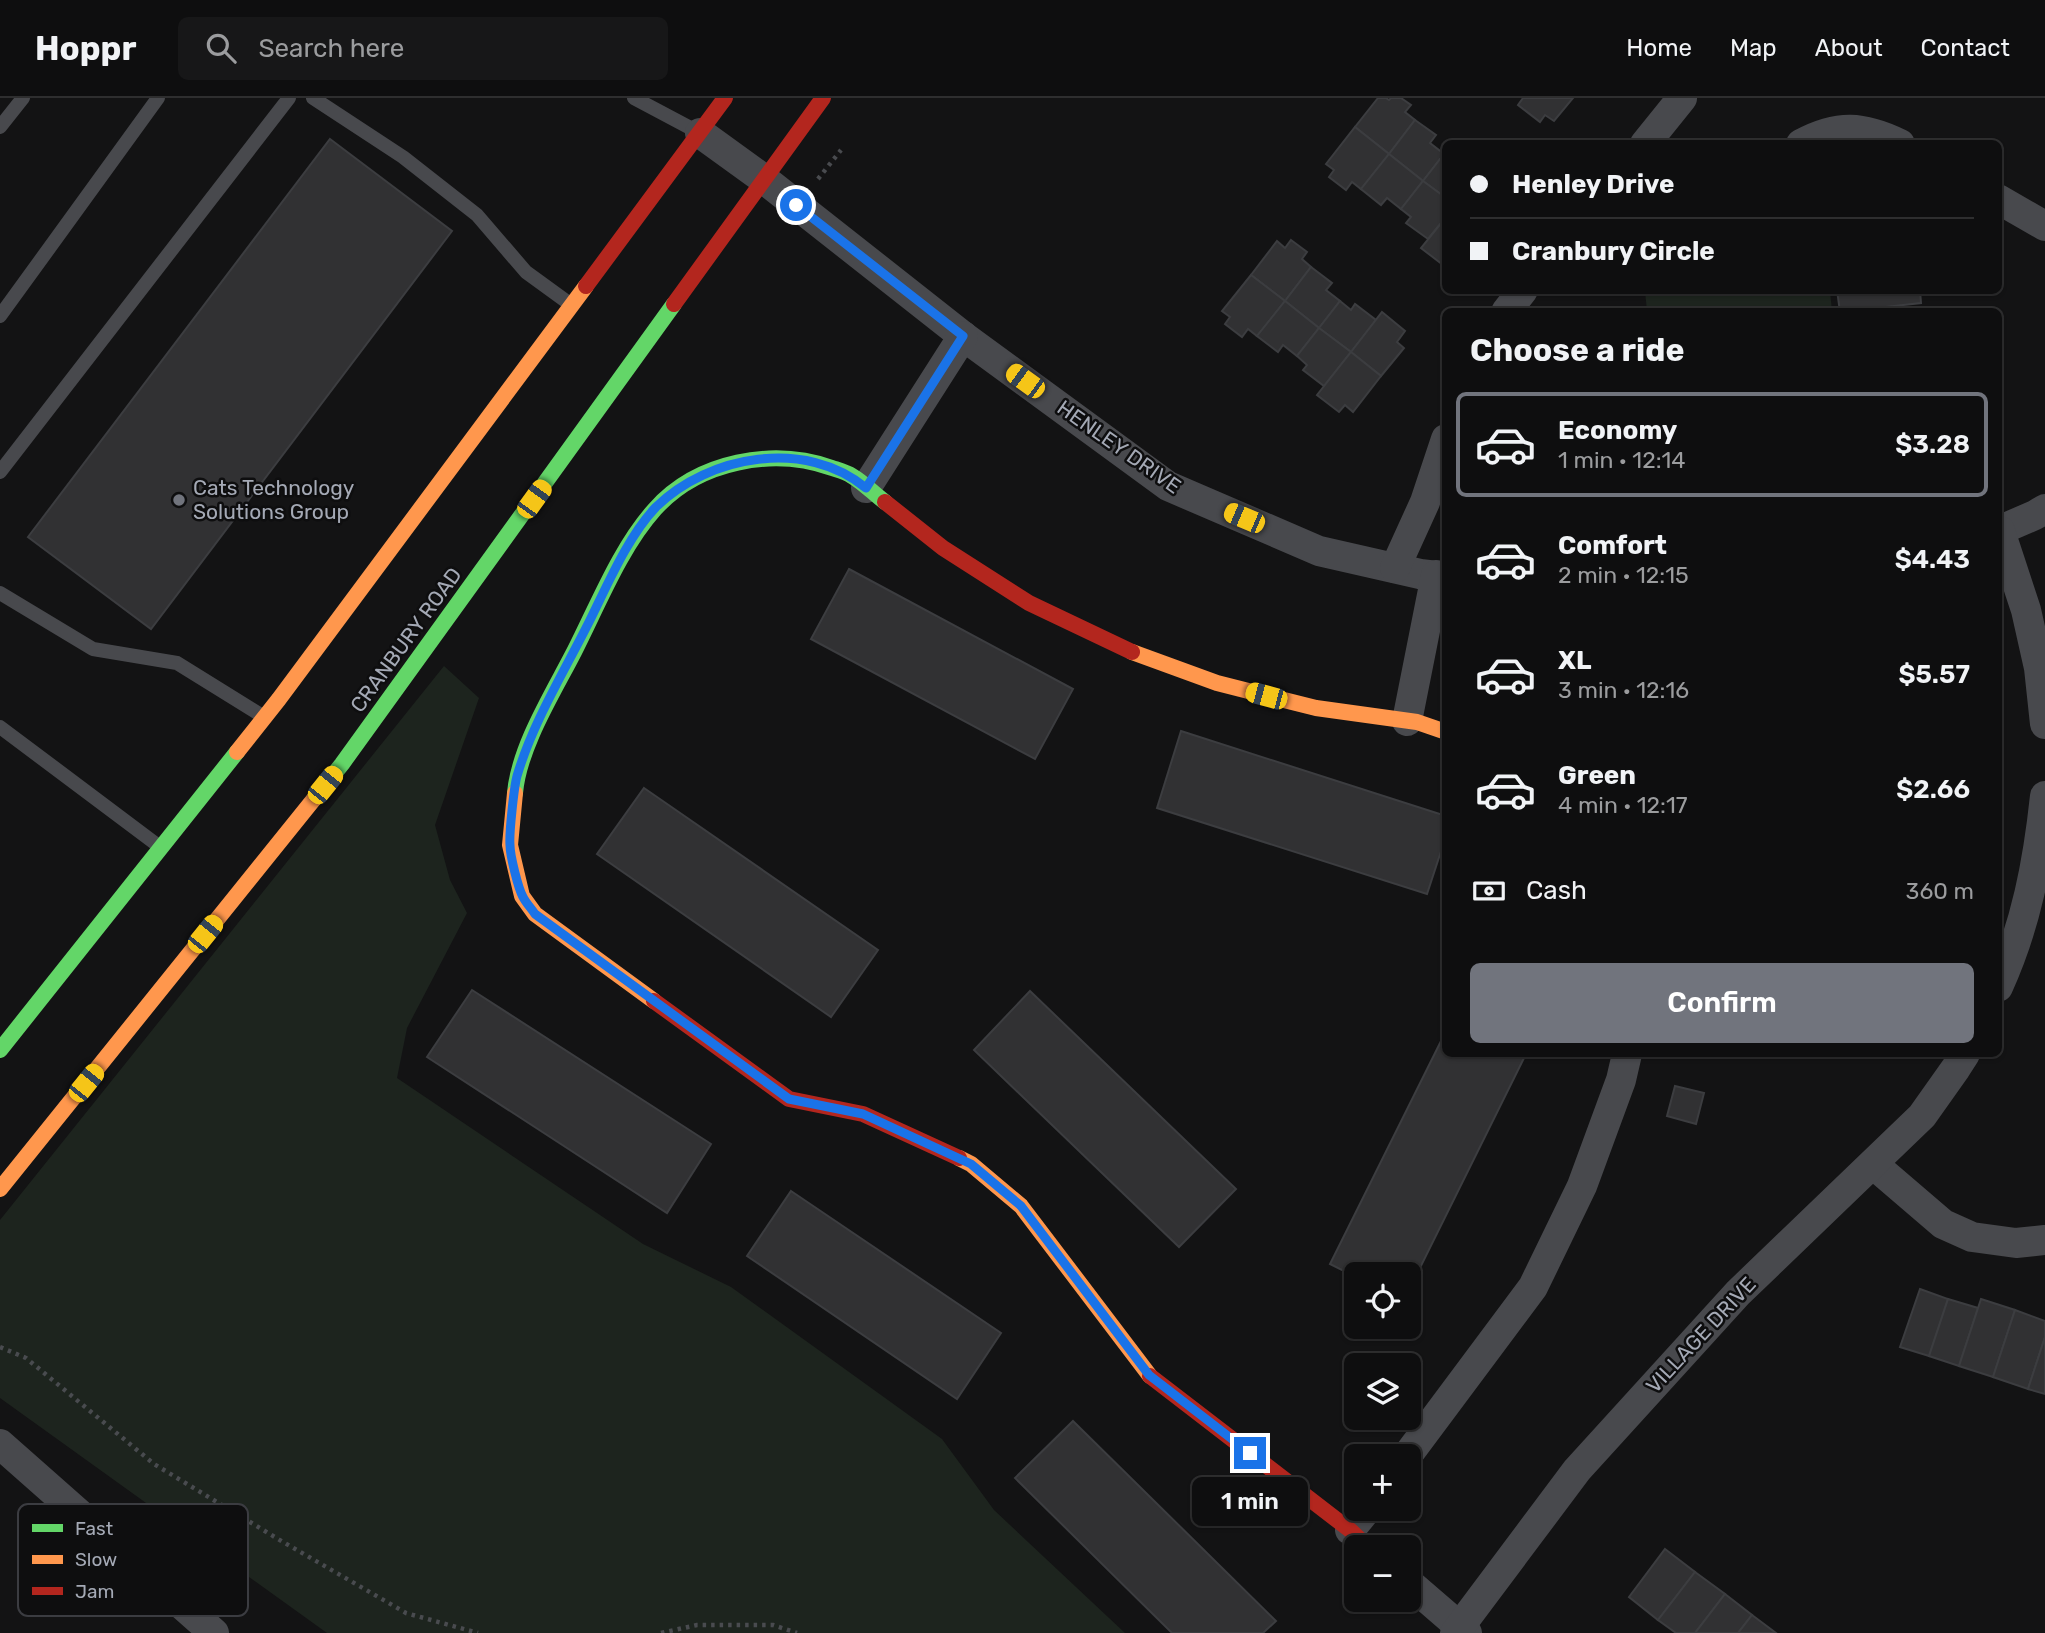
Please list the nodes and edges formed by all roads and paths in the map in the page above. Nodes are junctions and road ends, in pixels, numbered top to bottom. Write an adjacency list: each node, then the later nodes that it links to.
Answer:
1 (23, 98): 9 (lane)
2 (158, 98): 20 (lane)
3 (289, 98): 23 (lane)
4 (313, 98): 18 (lane)
5 (634, 98): 10 (lane)
6 (724, 98): 10 (main road)
7 (823, 98): 14 (main road, CRANBURY ROAD)
8 (1682, 98): 11 (street)
9 (0, 127)
10 (700, 133): 14 (street, HENLEY DRIVE); 18 (main road)
11 (1648, 140)
12 (1809, 140): 13 (street)
13 (1892, 140)
14 (765, 180): 21 (street, HENLEY DRIVE); 44 (main road, CRANBURY ROAD)
15 (2002, 201): 16 (street)
16 (2045, 226)
17 (1520, 294): 19 (street)
18 (572, 305): 31 (main road)
19 (1509, 308)
20 (0, 316)
21 (963, 336): 24 (street); 28 (street, HENLEY DRIVE)
22 (1442, 451): 28 (street)
23 (0, 472)
24 (866, 488): 32 (main road); 52 (main road)
25 (2045, 509): 26 (street)
26 (2002, 530)
27 (2002, 540): 33 (street)
28 (1395, 568): 29 (street, HENLEY DRIVE)
29 (1441, 576): 32 (street)
30 (0, 593): 31 (lane)
31 (265, 717): 37 (main road)
32 (1407, 721): 35 (main road)
33 (2045, 724)
34 (0, 727): 37 (lane)
35 (1442, 731)
36 (2045, 796): 38 (street)
37 (161, 848): 40 (main road)
38 (2040, 875): 39 (street)
39 (2002, 977)
40 (0, 1050)
41 (1626, 1057): 48 (street)
42 (1963, 1057): 43 (street, VILLAGE DRIVE)
43 (1873, 1164): 45 (street); 55 (street, VILLAGE DRIVE)
44 (0, 1189)
45 (2045, 1240)
46 (0, 1347): 50 (path)
47 (0, 1444): 49 (street)
48 (1417, 1444)
49 (68, 1504)
50 (220, 1504)
51 (248, 1521): 57 (path)
52 (1362, 1529)
53 (1421, 1594): 55 (street)
54 (196, 1616): 56 (street)
55 (1460, 1631)
56 (215, 1633)
57 (478, 1633)
58 (661, 1633): 59 (path)
59 (797, 1633)

